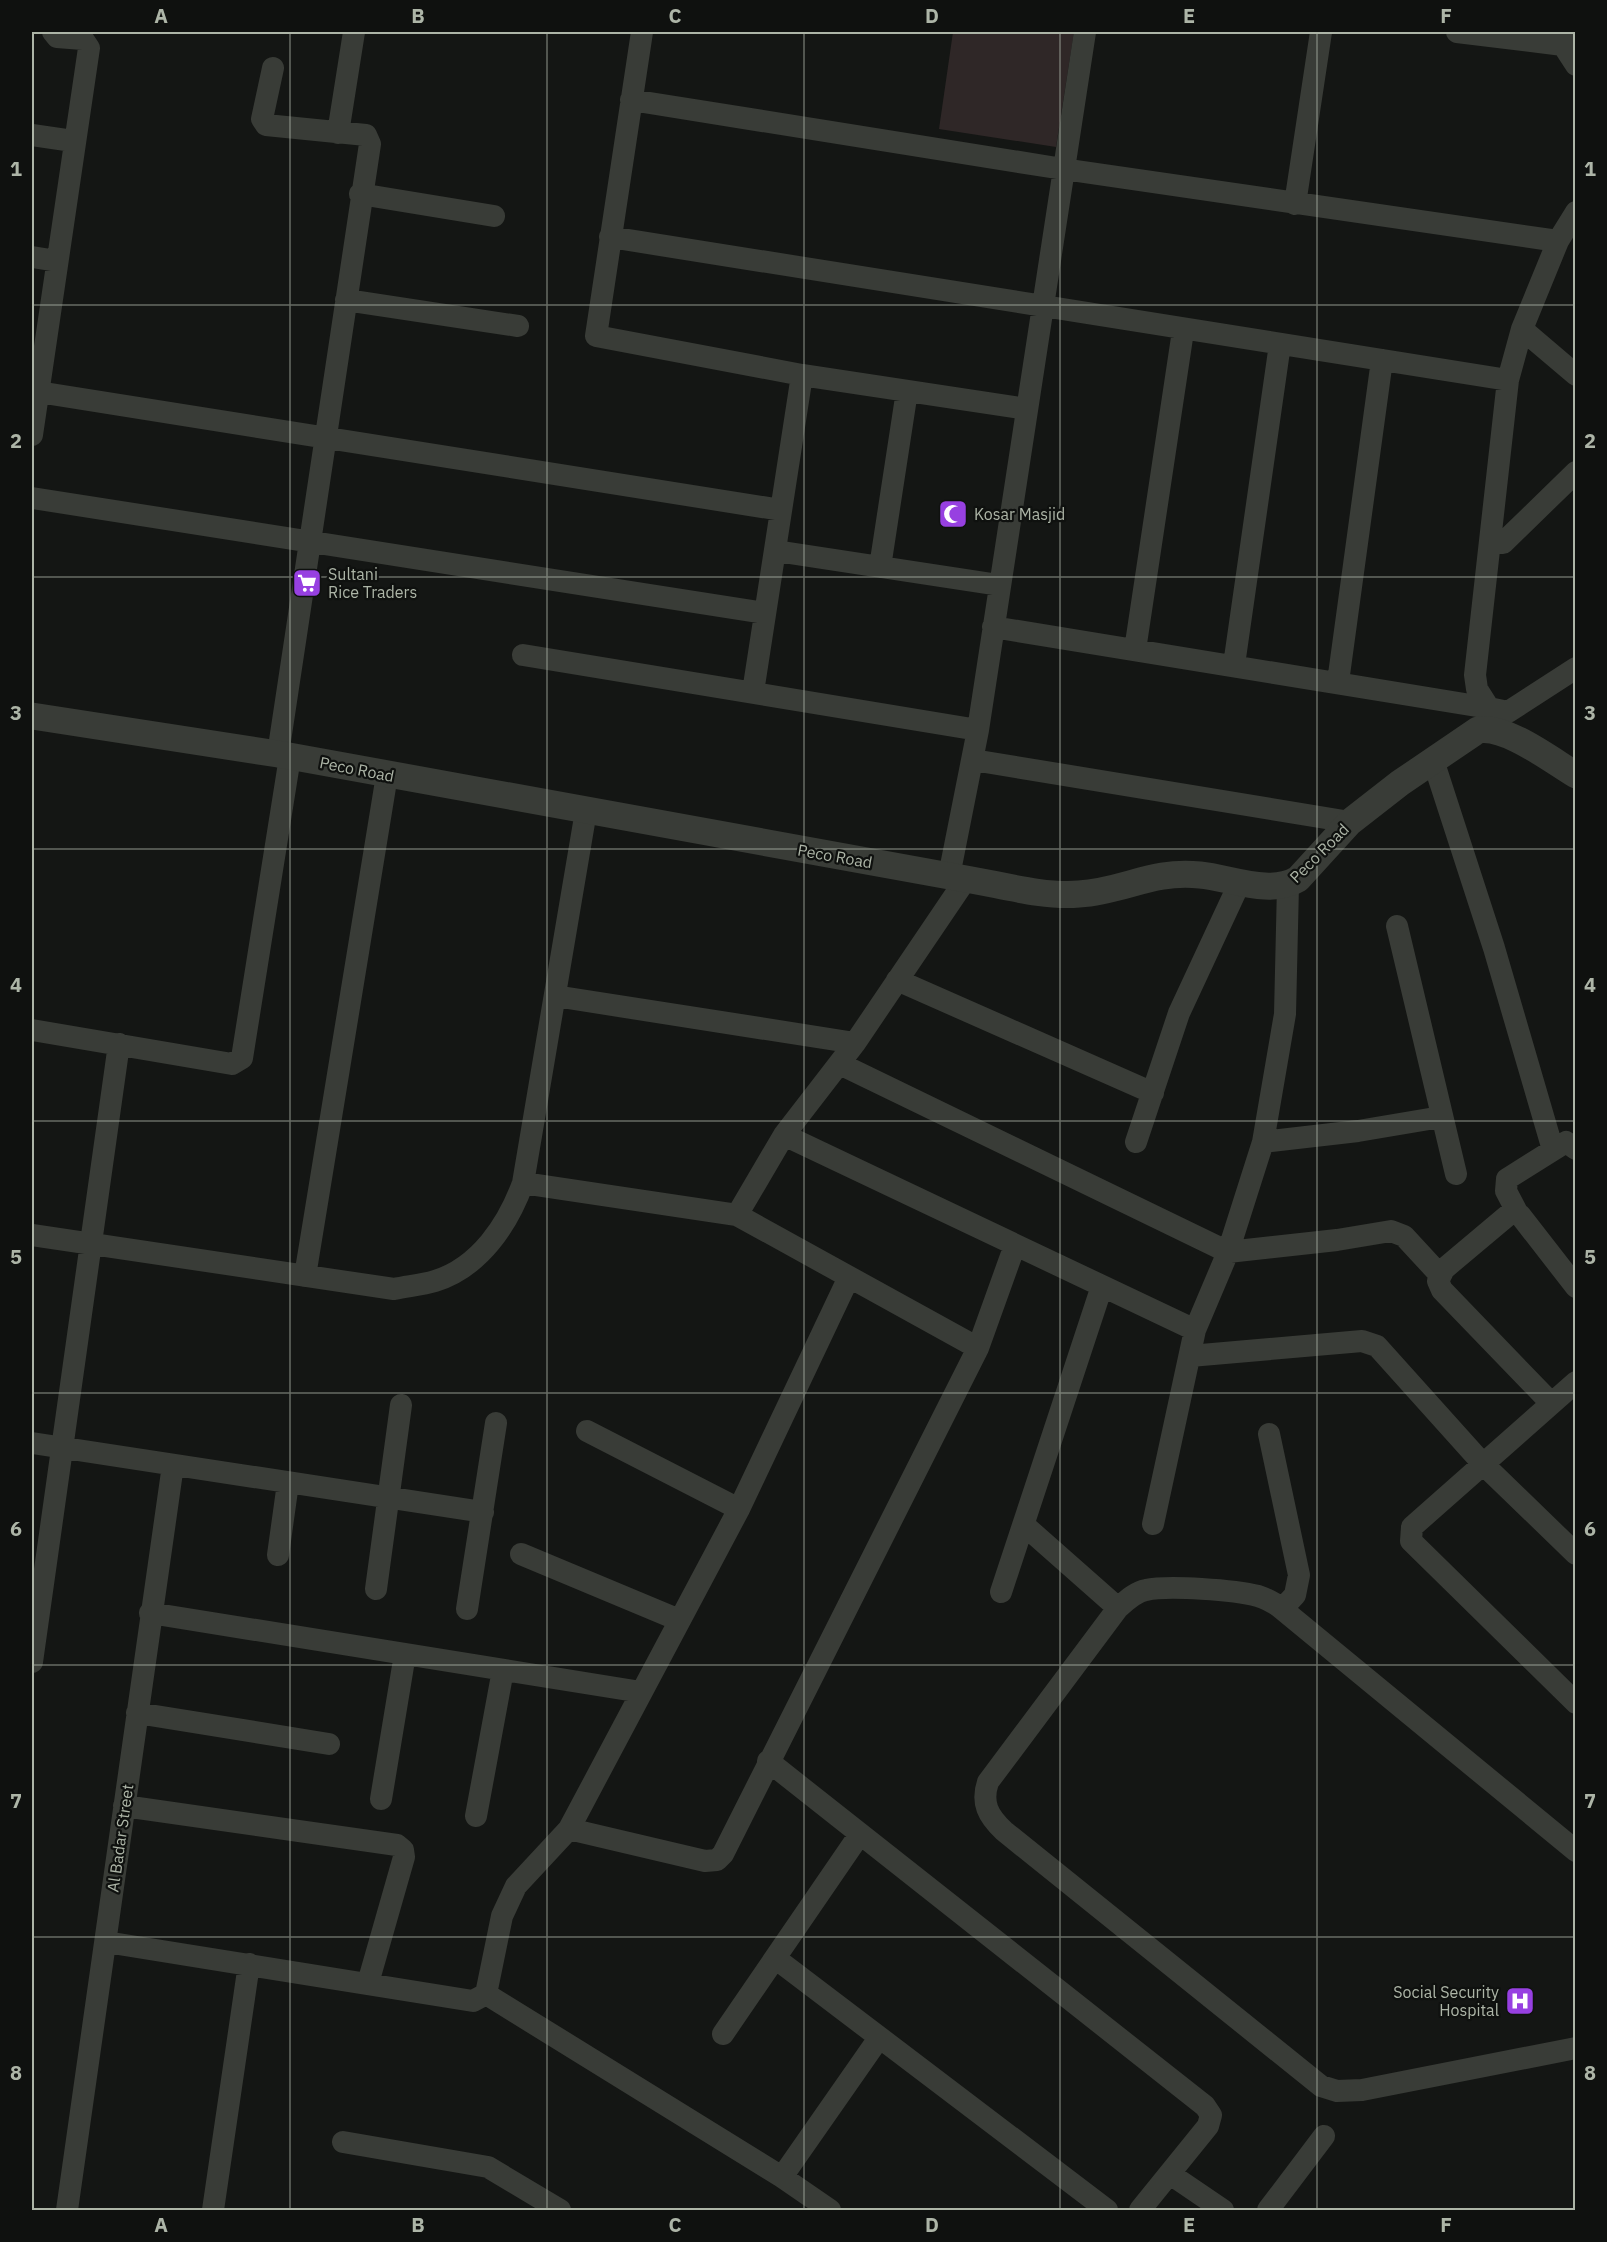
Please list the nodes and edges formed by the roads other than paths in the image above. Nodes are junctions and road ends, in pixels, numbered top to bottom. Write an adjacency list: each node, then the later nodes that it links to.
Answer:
1 (53, 32): 13 (street)
2 (354, 32): 11 (street)
3 (642, 32): 10 (street)
4 (1085, 32): 14 (street)
5 (1321, 32): 16 (street)
6 (1457, 32): 7 (street)
7 (1564, 38): 8 (street)
8 (1575, 65)
9 (273, 68): 11 (street)
10 (631, 100): 14 (street); 19 (street)
11 (338, 133): 15 (street)
12 (32, 135): 13 (street)
13 (74, 141): 22 (street)
14 (1063, 169): 16 (street); 24 (street)
15 (360, 194): 18 (street); 23 (street)
16 (1294, 204): 20 (street)
17 (1575, 212): 20 (street)
18 (494, 216)
19 (610, 237): 24 (street); 30 (street)
20 (1558, 241): 26 (street)
21 (32, 257): 22 (street)
22 (57, 261): 33 (street)
23 (346, 300): 25 (street); 37 (street)
24 (1041, 307): 27 (street); 35 (street)
25 (518, 326)
26 (1522, 328): 31 (street); 32 (street)
27 (1183, 331): 28 (street); 48 (street)
28 (1280, 344): 29 (street); 50 (street)
29 (1382, 360): 32 (street); 52 (street)
30 (802, 375): 34 (street); 40 (street)
31 (1575, 375)
32 (1508, 380): 41 (street)
33 (35, 391): 36 (street); 37 (street)
34 (908, 391): 35 (street); 44 (street)
35 (1027, 410): 45 (street)
36 (32, 435)
37 (327, 438): 40 (street); 42 (street)
38 (1575, 472): 41 (street)
39 (32, 498): 42 (street)
40 (781, 510): 43 (street)
41 (1490, 542): 55 (street)
42 (311, 543): 46 (street); 57 (street)
43 (776, 551): 44 (street); 46 (street)
44 (880, 567): 45 (street)
45 (999, 585): 47 (street)
46 (764, 613): 53 (street)
47 (993, 627): 48 (street); 56 (street)
48 (1135, 650): 50 (street)
49 (524, 655): 53 (street)
50 (1234, 665): 52 (street)
51 (1575, 668): 55 (street)
52 (1338, 682): 55 (street)
53 (753, 692): 56 (street)
54 (32, 716): 57 (street, Peco Road)
55 (1487, 718): 59 (street, Peco Road); 61 (street)
56 (978, 730): 58 (street)
57 (284, 755): 60 (street, Peco Road); 72 (street)
58 (973, 760): 63 (street); 64 (street)
59 (1433, 760): 63 (street, Peco Road); 80 (street)
60 (387, 775): 62 (street, Peco Road); 90 (street)
61 (1575, 775)
62 (586, 811): 64 (street, Peco Road); 69 (street)
63 (1350, 822): 66 (street, Peco Road)
64 (958, 878): 65 (street, Peco Road); 68 (street)
65 (1240, 882): 66 (street, Peco Road); 74 (street)
66 (1288, 885): 78 (street)
67 (1397, 926): 75 (street)
68 (897, 980): 71 (street); 74 (street)
69 (555, 996): 71 (street); 82 (street)
70 (32, 1030): 72 (street)
71 (855, 1043): 73 (street)
72 (119, 1044): 86 (street)
73 (840, 1064): 76 (street); 88 (street)
74 (1153, 1093): 77 (street)
75 (1441, 1117): 78 (street); 81 (street)
76 (784, 1135): 84 (street); 87 (street)
77 (1136, 1143)
78 (1263, 1143): 88 (street)
79 (1575, 1149): 80 (street)
80 (1553, 1150): 83 (street)
81 (1456, 1174)
82 (523, 1183): 84 (street); 90 (street)
83 (1517, 1212): 89 (street); 93 (street)
84 (736, 1215): 91 (street)
85 (32, 1235): 86 (street)
86 (92, 1245): 90 (street); 104 (street)
87 (1015, 1245): 92 (street); 95 (street)
88 (1228, 1252): 89 (street); 94 (street)
89 (1440, 1275): 98 (street)
90 (305, 1276)
91 (849, 1277): 95 (street); 109 (street)
92 (1102, 1286): 94 (street); 112 (street)
93 (1575, 1287)
94 (1195, 1330): 96 (street)
95 (978, 1348): 130 (street)
96 (1190, 1356): 105 (street); 111 (street)
97 (1575, 1382): 98 (street)
98 (1551, 1403): 105 (street)
99 (401, 1405): 108 (street)
100 (496, 1423): 110 (street)
101 (587, 1431): 109 (street)
102 (1269, 1434): 120 (street)
103 (32, 1443): 104 (street)
104 (63, 1447): 106 (street); 124 (street)
105 (1483, 1464): 114 (street); 127 (street)
106 (173, 1465): 107 (street); 121 (street, Al Badar Street)
107 (288, 1483): 108 (street); 115 (street)
108 (389, 1498): 110 (street); 116 (street)
109 (739, 1509): 122 (street)
110 (483, 1512): 119 (street)
111 (1153, 1524)
112 (1024, 1525): 117 (street); 118 (street)
113 (521, 1554): 122 (street)
114 (1575, 1554)
115 (278, 1555)
116 (376, 1589)
117 (1001, 1592)
118 (1118, 1608): 120 (street); 145 (street)
119 (467, 1609)
120 (1282, 1609): 136 (street)
121 (150, 1613): 123 (street); 128 (street, Al Badar Street)
122 (679, 1620): 126 (street)
123 (405, 1654): 125 (street); 131 (street)
124 (32, 1662)
125 (503, 1670): 126 (street); 133 (street)
126 (641, 1692): 134 (street)
127 (1575, 1702)
128 (136, 1713): 129 (street); 132 (street, Al Badar Street)
129 (329, 1744)
130 (768, 1761): 134 (street); 135 (street)
131 (381, 1799)
132 (124, 1806): 138 (street, Al Badar Street); 141 (street)
133 (476, 1816)
134 (569, 1829): 142 (street)
135 (860, 1834): 139 (street); 148 (street)
136 (1573, 1848): 137 (street)
137 (1575, 1870)
138 (105, 1942): 140 (street); 150 (street, Al Badar Street)
139 (775, 1959): 143 (street); 144 (street)
140 (249, 1965): 141 (street); 151 (street)
141 (368, 1983): 142 (street)
142 (486, 1995): 149 (street)
143 (723, 2034)
144 (879, 2038): 149 (street); 154 (street)
145 (1575, 2048)
146 (1324, 2136): 157 (street)
147 (343, 2142): 152 (street)
148 (1170, 2174): 155 (street); 156 (street)
149 (782, 2177): 153 (street)
150 (67, 2211)
151 (213, 2211)
152 (560, 2211)
153 (830, 2211)
154 (1107, 2211)
155 (1140, 2211)
156 (1223, 2211)
157 (1268, 2211)

